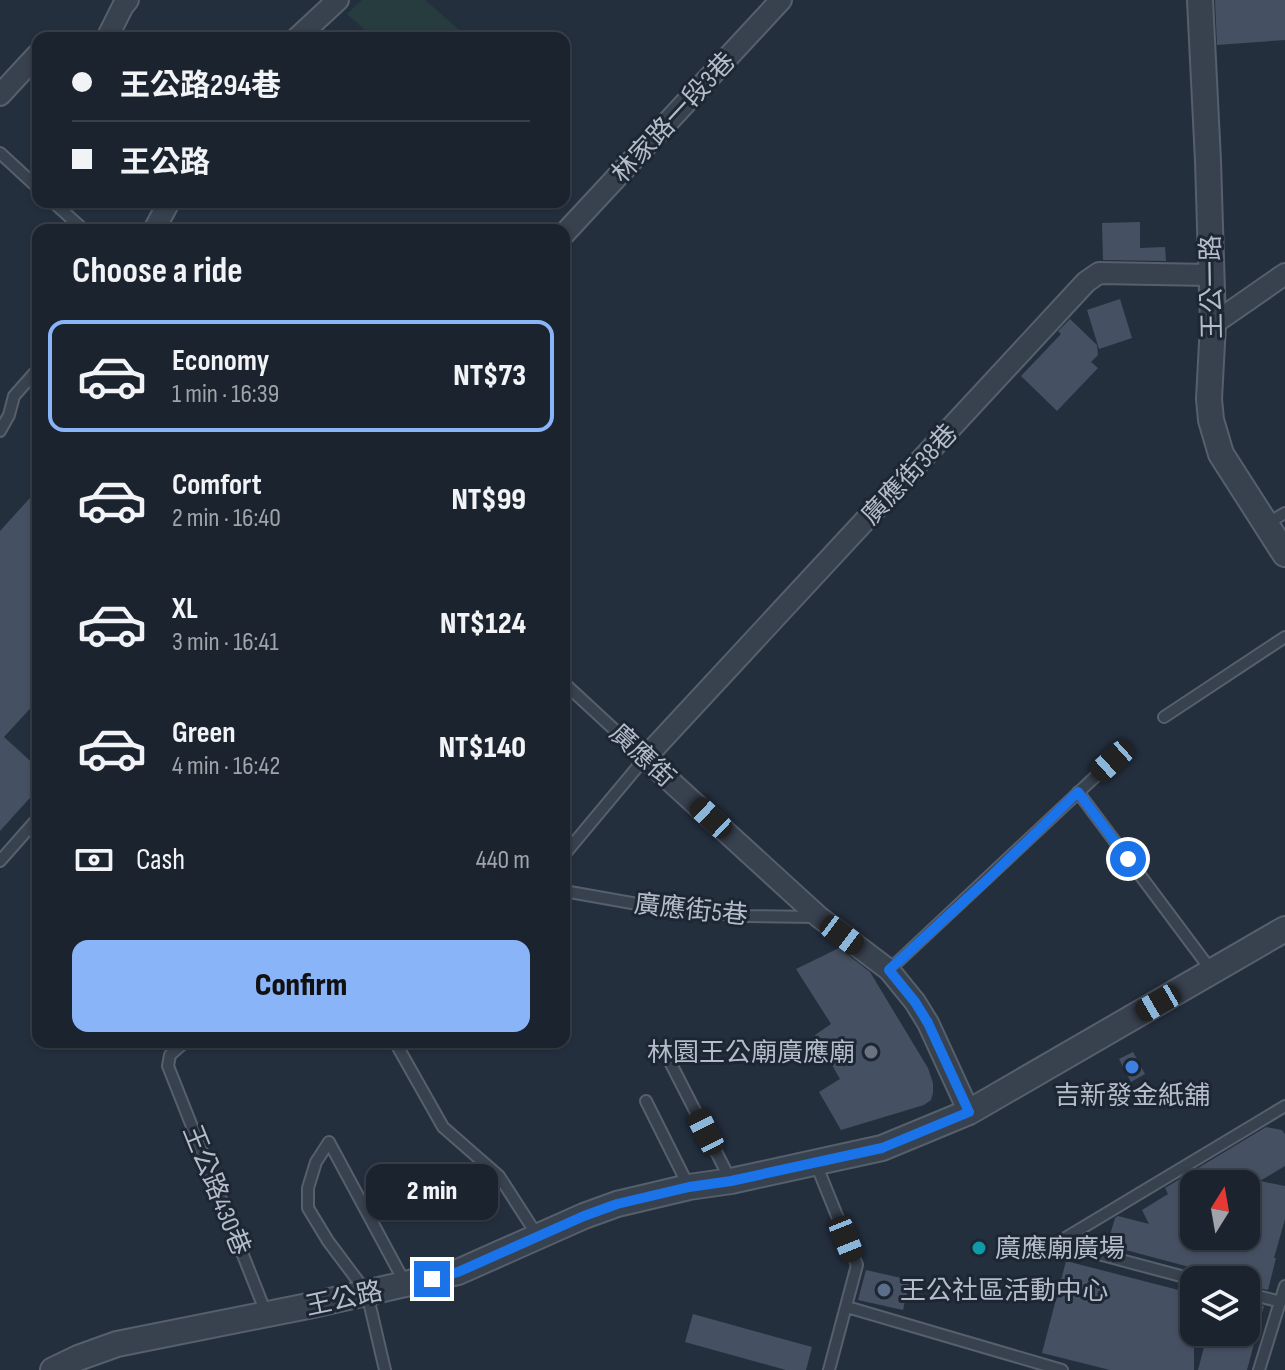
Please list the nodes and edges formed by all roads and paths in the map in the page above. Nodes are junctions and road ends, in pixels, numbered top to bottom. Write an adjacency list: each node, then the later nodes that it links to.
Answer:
1 (128, 0): 5 (street)
2 (338, 0): 6 (street)
3 (781, 0): 13 (street, 林家路一段3巷)
4 (1200, 0): 15 (street, 王公一路)
5 (110, 32)
6 (303, 32)
7 (32, 60): 8 (street)
8 (0, 95)
9 (0, 153): 10 (lane)
10 (32, 182)
11 (60, 208): 12 (lane)
12 (77, 224)
13 (570, 228)
14 (1285, 274): 16 (street)
15 (1211, 275): 16 (street, 王公一路); 24 (street, 廣應街38巷)
16 (1213, 324): 19 (street, 王公一路)
17 (32, 376): 18 (lane)
18 (0, 431)
19 (1276, 519): 20 (street, 王公一路)
20 (1285, 554)
21 (1285, 637): 23 (lane)
22 (570, 689): 24 (lane, 廣應街)
23 (1164, 717)
24 (645, 758): 28 (lane); 31 (street, 廣應街)
25 (1112, 761): 26 (lane)
26 (1078, 792): 33 (lane); 34 (lane)
27 (32, 825): 29 (lane)
28 (570, 848)
29 (0, 861)
30 (570, 892): 31 (lane, 廣應街5巷)
31 (819, 917): 33 (street, 廣應街)
32 (1285, 929): 34 (street, 王公路)
33 (889, 970): 40 (street, 廣應街)
34 (1212, 972): 40 (street, 王公路)
35 (178, 1048): 52 (lane, 王公路430巷)
36 (398, 1048): 44 (lane)
37 (668, 1058): 42 (lane)
38 (646, 1101): 43 (lane)
39 (1285, 1106): 45 (lane)
40 (969, 1112): 41 (street, 王公路)
41 (815, 1161): 42 (street, 王公路); 51 (lane)
42 (731, 1181): 43 (street, 王公路)
43 (689, 1187): 44 (street, 王公路)
44 (538, 1236): 46 (street, 王公路)
45 (1180, 1276)
46 (405, 1285): 48 (street, 王公路); 48 (lane)
47 (1285, 1286): 50 (lane)
48 (367, 1293): 52 (street, 王公路); 54 (lane)
49 (1260, 1297): 50 (lane)
50 (1281, 1302): 57 (lane)
51 (847, 1307): 55 (lane); 56 (lane)
52 (267, 1314): 53 (street, 王公路)
53 (53, 1370)
54 (385, 1370)
55 (829, 1370)
56 (1062, 1370)
57 (1259, 1370)

